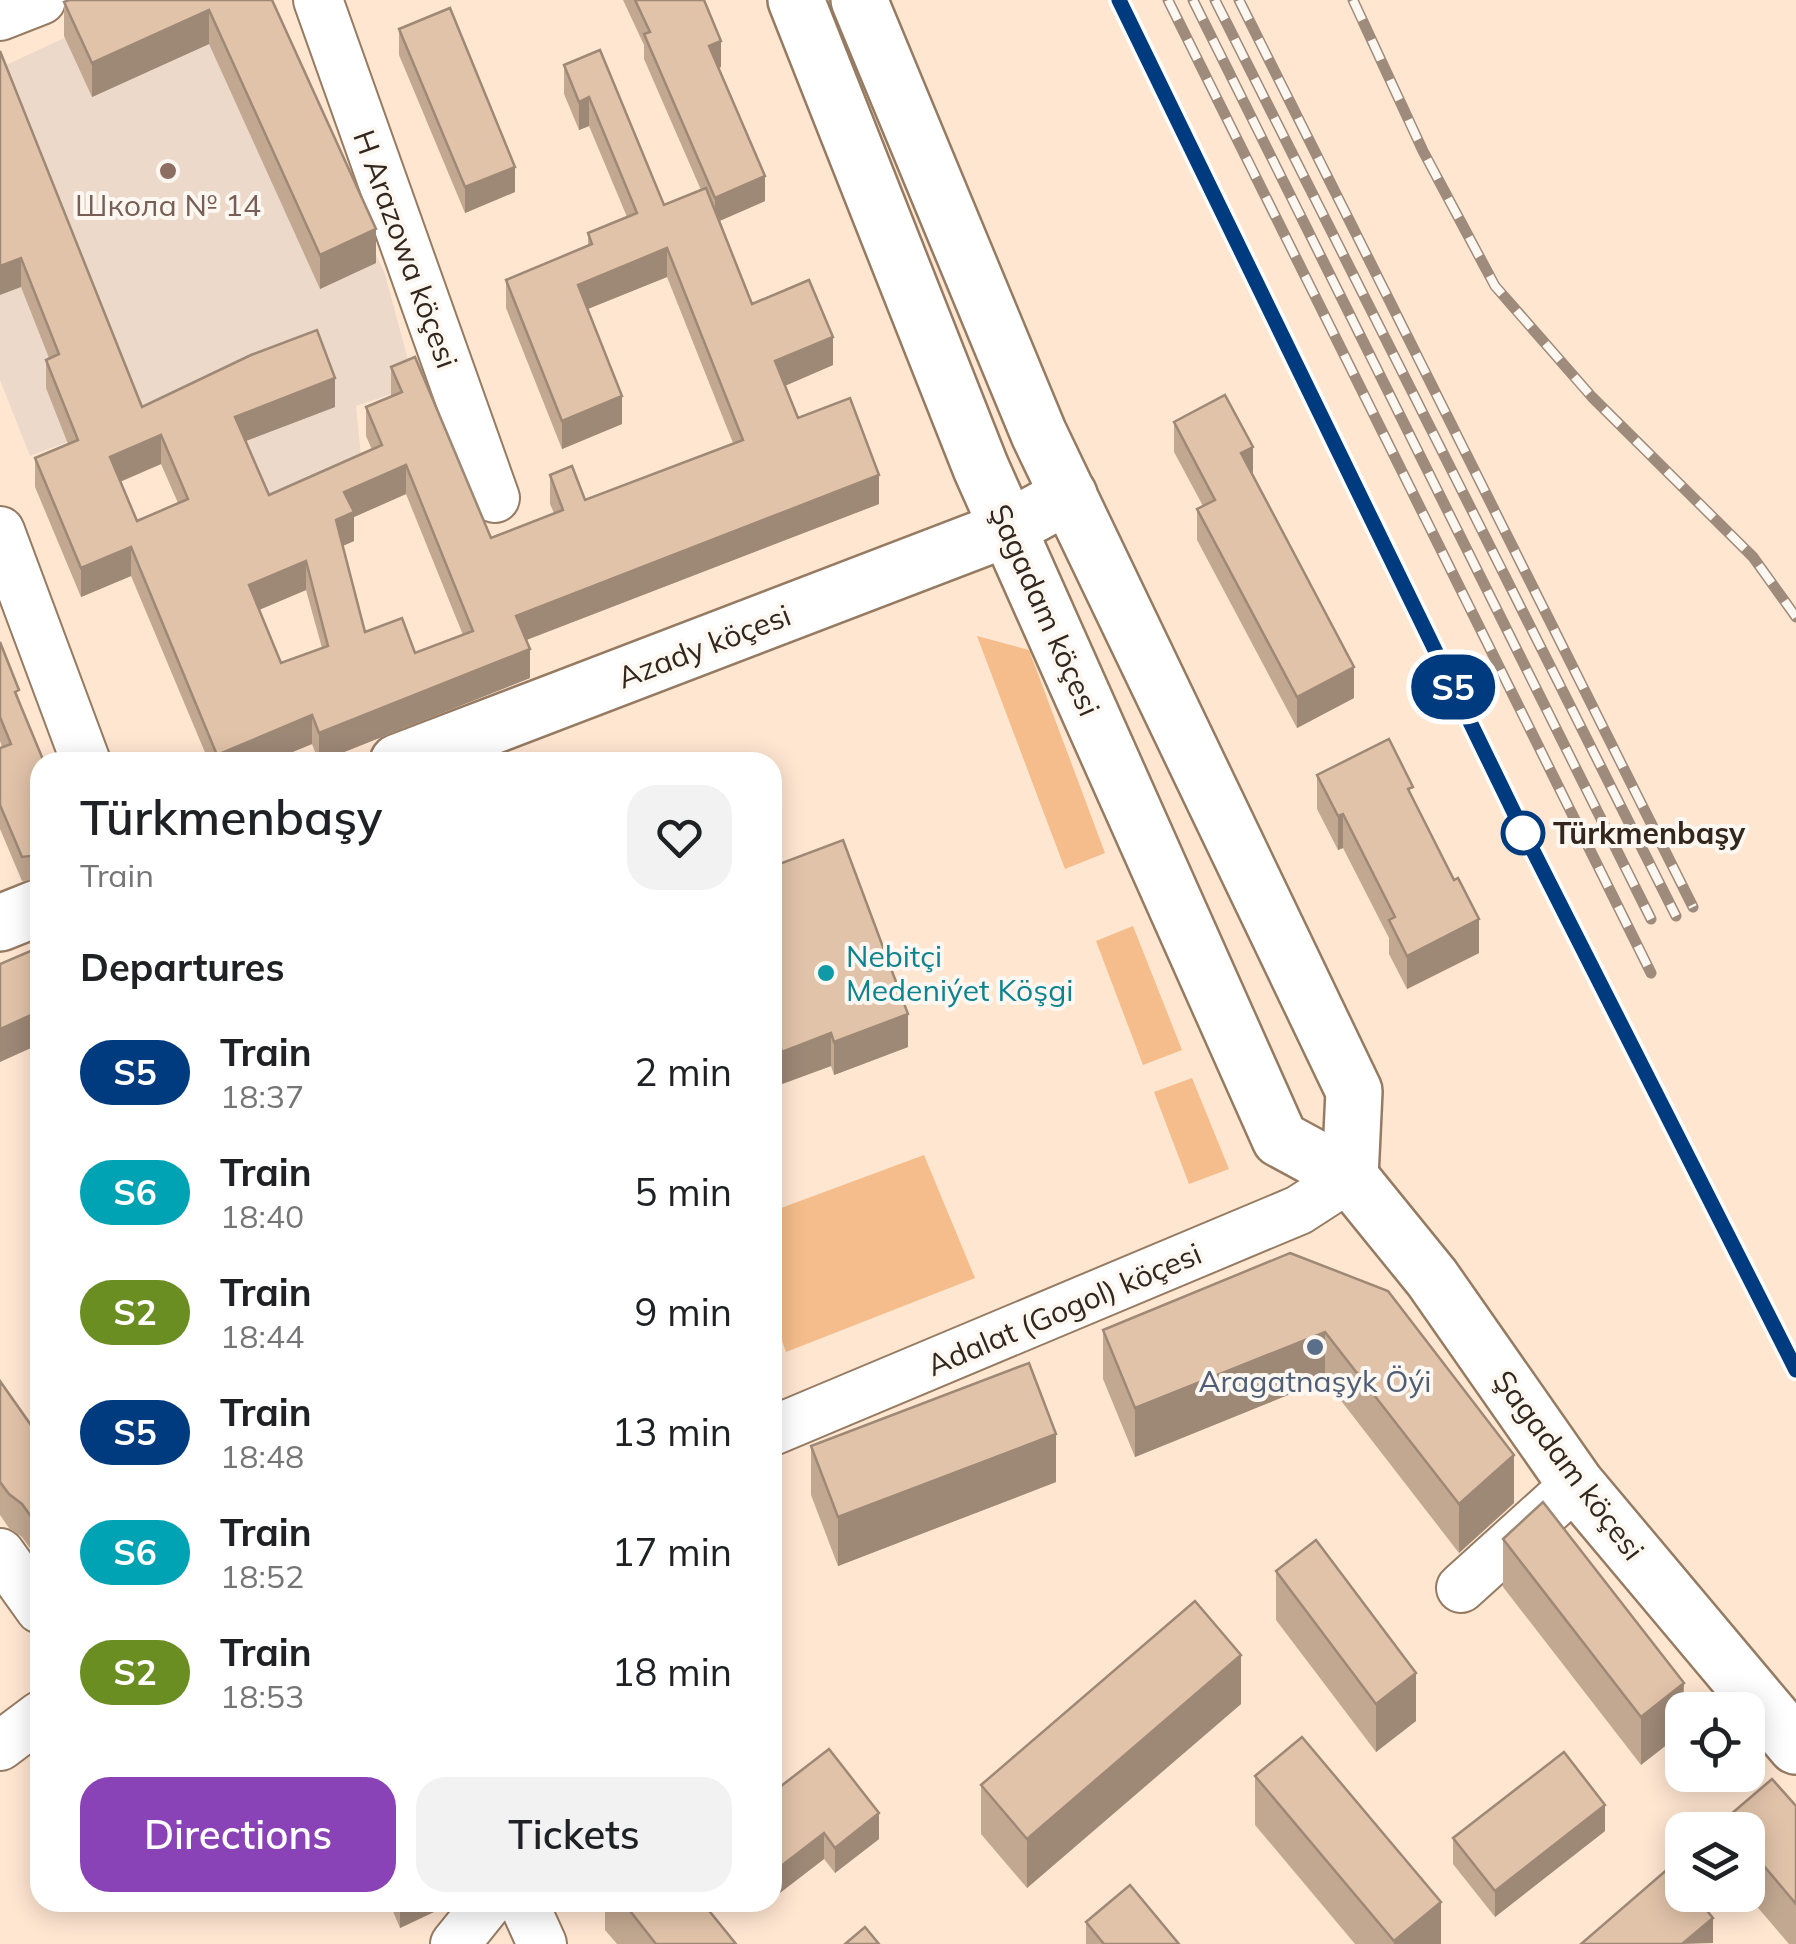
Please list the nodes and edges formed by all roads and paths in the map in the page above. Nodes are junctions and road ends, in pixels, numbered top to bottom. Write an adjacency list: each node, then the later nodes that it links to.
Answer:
1 (40, 0): 5 (street)
2 (318, 0): 7 (street, H Arazowa köçesi)
3 (796, 0): 8 (main road, Şagadam köçesi)
4 (859, 0): 6 (main road)
5 (0, 16)
6 (1070, 495): 8 (main road, Azady köçesi); 14 (main road)
7 (495, 498)
8 (1009, 528): 11 (main road, Azady köçesi); 14 (main road, Şagadam köçesi)
9 (0, 531): 10 (street)
10 (82, 752)
11 (424, 752)
12 (30, 911): 13 (main road)
13 (0, 923)
14 (1350, 1176): 15 (street, Adalat (Gogol) köçesi); 16 (main road, Şagadam köçesi)
15 (782, 1427)
16 (1576, 1484): 18 (street); 22 (main road, Şagadam köçesi)
17 (0, 1554): 19 (street)
18 (1461, 1588)
19 (30, 1595)
20 (30, 1724): 21 (street)
21 (0, 1746)
22 (1796, 1746)
23 (481, 1912): 25 (street)
24 (528, 1912): 26 (street)
25 (456, 1944)
26 (542, 1944)

